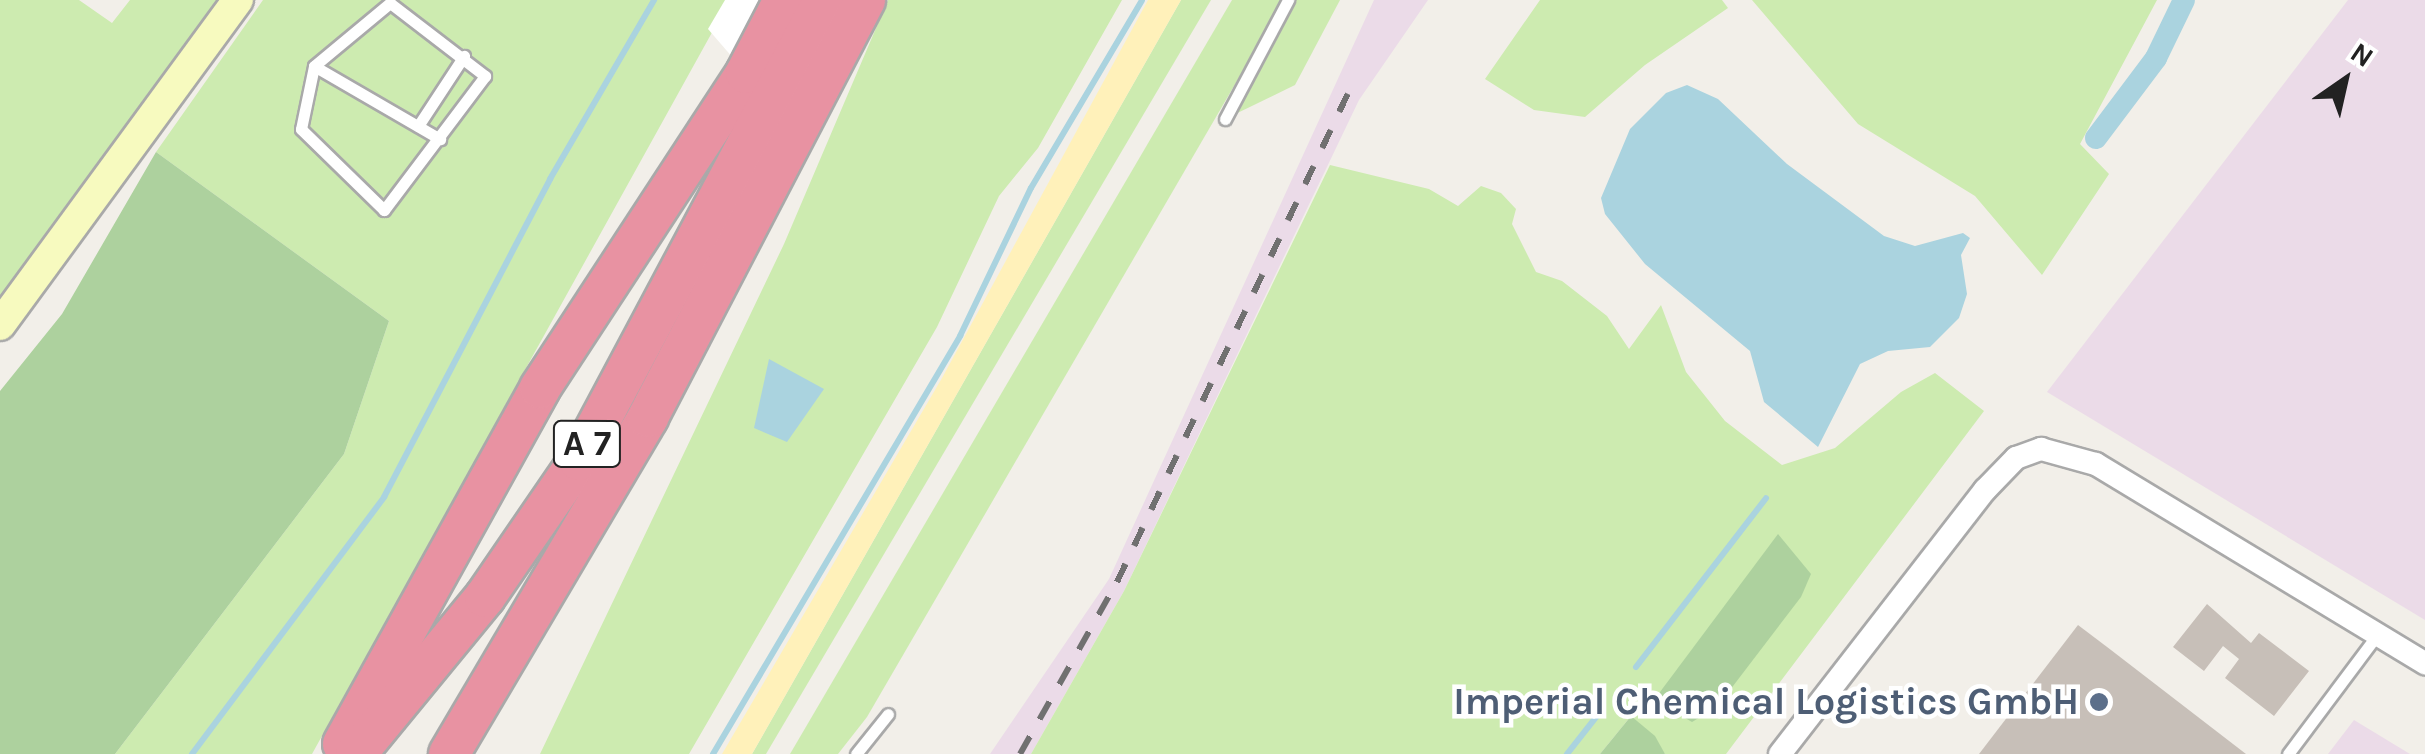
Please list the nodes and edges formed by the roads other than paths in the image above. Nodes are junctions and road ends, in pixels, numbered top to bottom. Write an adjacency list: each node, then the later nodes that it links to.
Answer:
1 (238, 0): 12 (main road)
2 (784, 0): 8 (highway, A 7)
3 (824, 0): 8 (highway, A 7)
4 (865, 0): 8 (highway, A 7)
5 (1288, 0): 9 (lane)
6 (464, 56): 7 (lane); 10 (lane); 11 (lane)
7 (314, 66): 10 (lane); 11 (lane)
8 (771, 102): 16 (highway, A 7); 17 (highway, A 7); 18 (highway, A 7)
9 (1225, 118)
10 (418, 126): 11 (lane)
11 (440, 139)
12 (0, 325)
13 (2378, 634): 14 (street); 20 (street); 21 (lane)
14 (2425, 663)
15 (888, 714): 19 (lane)
16 (338, 754)
17 (356, 754)
18 (449, 754)
19 (856, 754)
20 (1780, 754)
21 (2288, 754)

